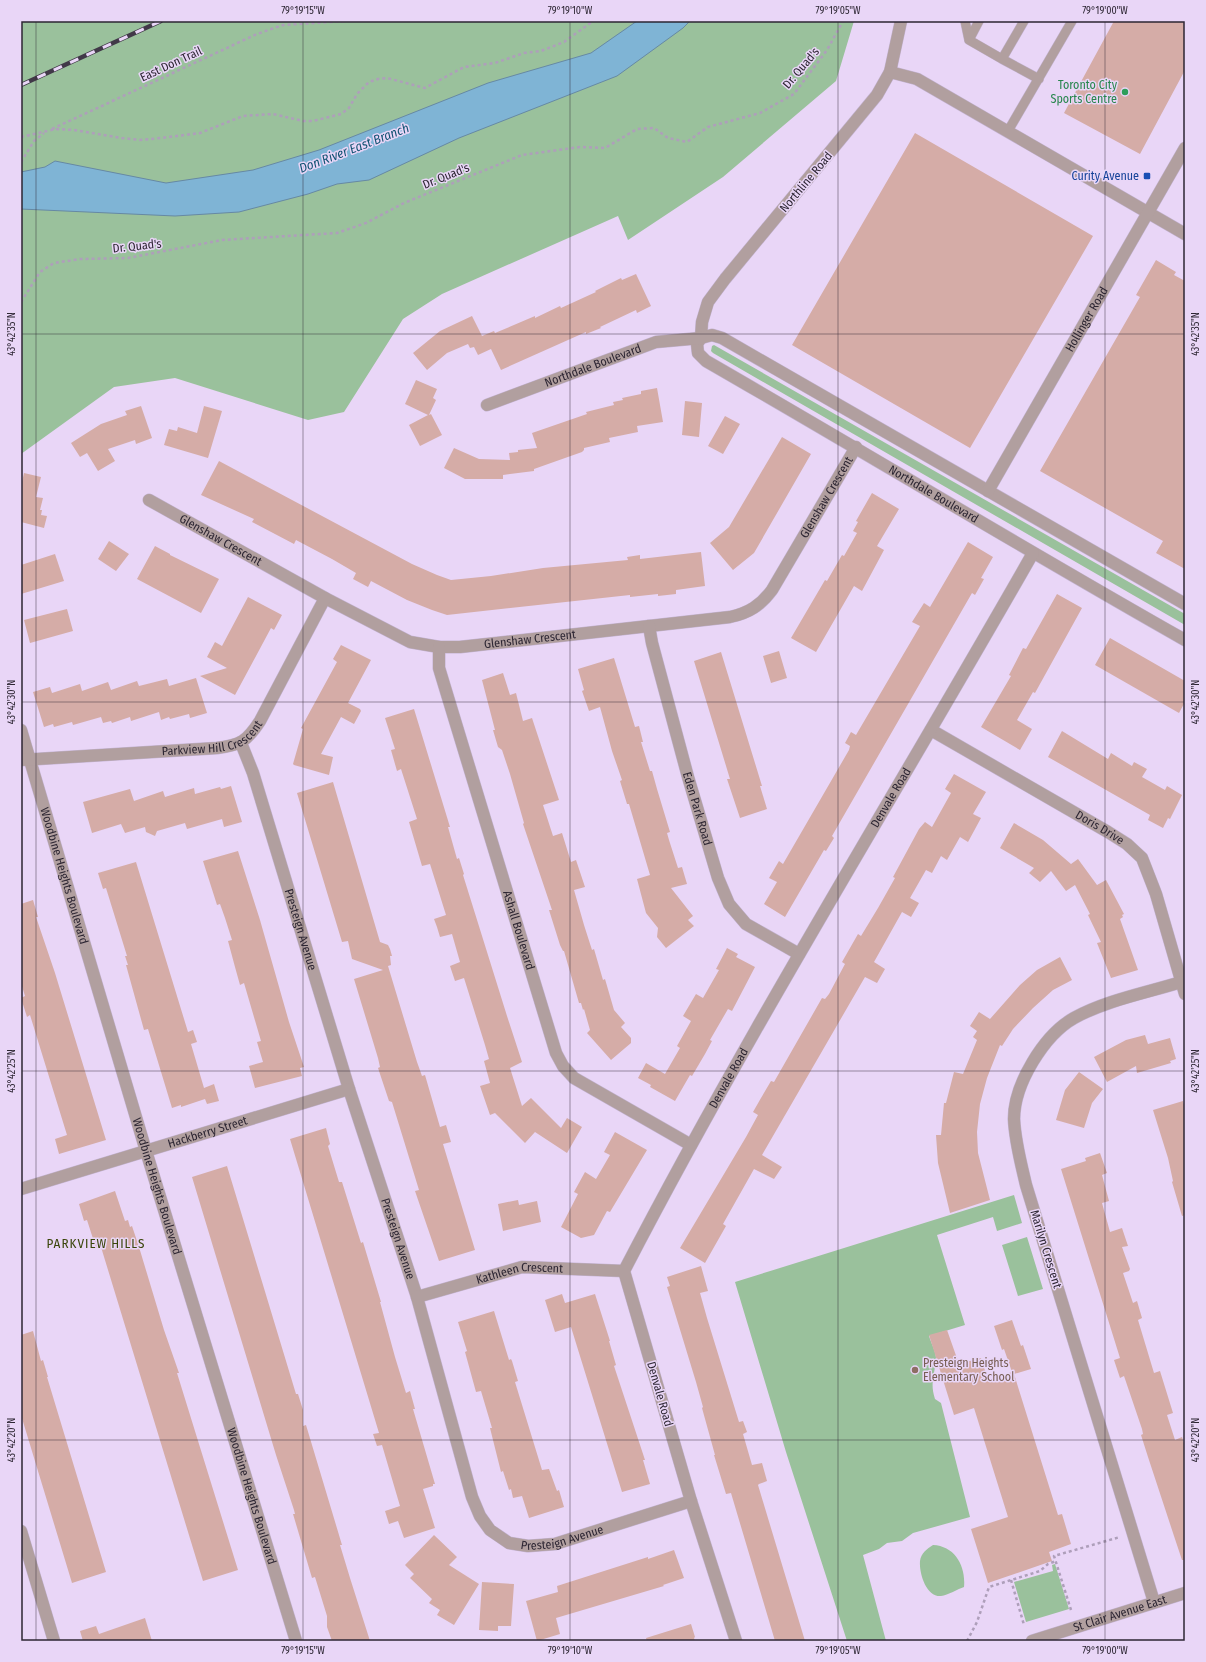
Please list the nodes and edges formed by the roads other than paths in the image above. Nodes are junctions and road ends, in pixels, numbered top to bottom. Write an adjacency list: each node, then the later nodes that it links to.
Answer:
1 (901, 21): 8 (street, Northline Road)
2 (965, 21): 6 (lane)
3 (979, 21): 6 (lane)
4 (1024, 21): 7 (lane)
5 (1072, 21): 9 (lane)
6 (969, 40): 7 (lane)
7 (1002, 59): 9 (lane)
8 (890, 72): 10 (street); 14 (street, Northline Road)
9 (1039, 78): 10 (lane)
10 (1008, 131): 12 (street)
11 (1185, 148): 12 (street, Hollinger Road)
12 (1148, 213): 13 (street); 17 (street, Hollinger Road)
13 (1185, 234)
14 (701, 338): 15 (street, Northdale Boulevard); 16 (street, Northdale Boulevard); 17 (street, Northdale Boulevard)
15 (487, 405)
16 (856, 447): 19 (street, Northdale Boulevard); 22 (street, Glenshaw Crescent)
17 (988, 491): 21 (street, Northdale Boulevard)
18 (149, 500): 20 (street, Glenshaw Crescent)
19 (1033, 553): 23 (street, Northdale Boulevard); 26 (street, Denvale Road)
20 (325, 598): 24 (street, Glenshaw Crescent); 27 (street, Parkview Hill Crescent)
21 (1185, 604)
22 (649, 626): 24 (street, Glenshaw Crescent); 29 (street, Eden Park Road)
23 (1185, 640)
24 (439, 647): 33 (street, Ashall Boulevard)
25 (21, 730): 28 (street, Woodbine Heights Boulevard)
26 (931, 730): 29 (street, Denvale Road); 30 (street, Doris Drive)
27 (241, 743): 28 (street, Parkview Hill Crescent); 32 (street, Presteign Avenue)
28 (26, 759): 34 (street, Woodbine Heights Boulevard)
29 (799, 954): 33 (street, Denvale Road)
30 (1181, 982): 31 (street, Doris Drive); 41 (street, Marilyn Crescent)
31 (1185, 994)
32 (349, 1089): 34 (street, Hackberry Street); 37 (street, Presteign Avenue)
33 (691, 1145): 36 (street, Denvale Road)
34 (146, 1151): 35 (street, Hackberry Street); 43 (street, Woodbine Heights Boulevard)
35 (21, 1189)
36 (624, 1271): 37 (street, Kathleen Crescent); 38 (street, Denvale Road)
37 (417, 1297): 38 (street, Presteign Avenue)
38 (691, 1501): 44 (street, Denvale Road)
39 (21, 1531): 42 (street)
40 (1185, 1593): 41 (street, St Clair Avenue East)
41 (1154, 1602): 45 (street, St Clair Avenue East)
42 (54, 1641)
43 (296, 1641)
44 (736, 1641)
45 (1032, 1641)

